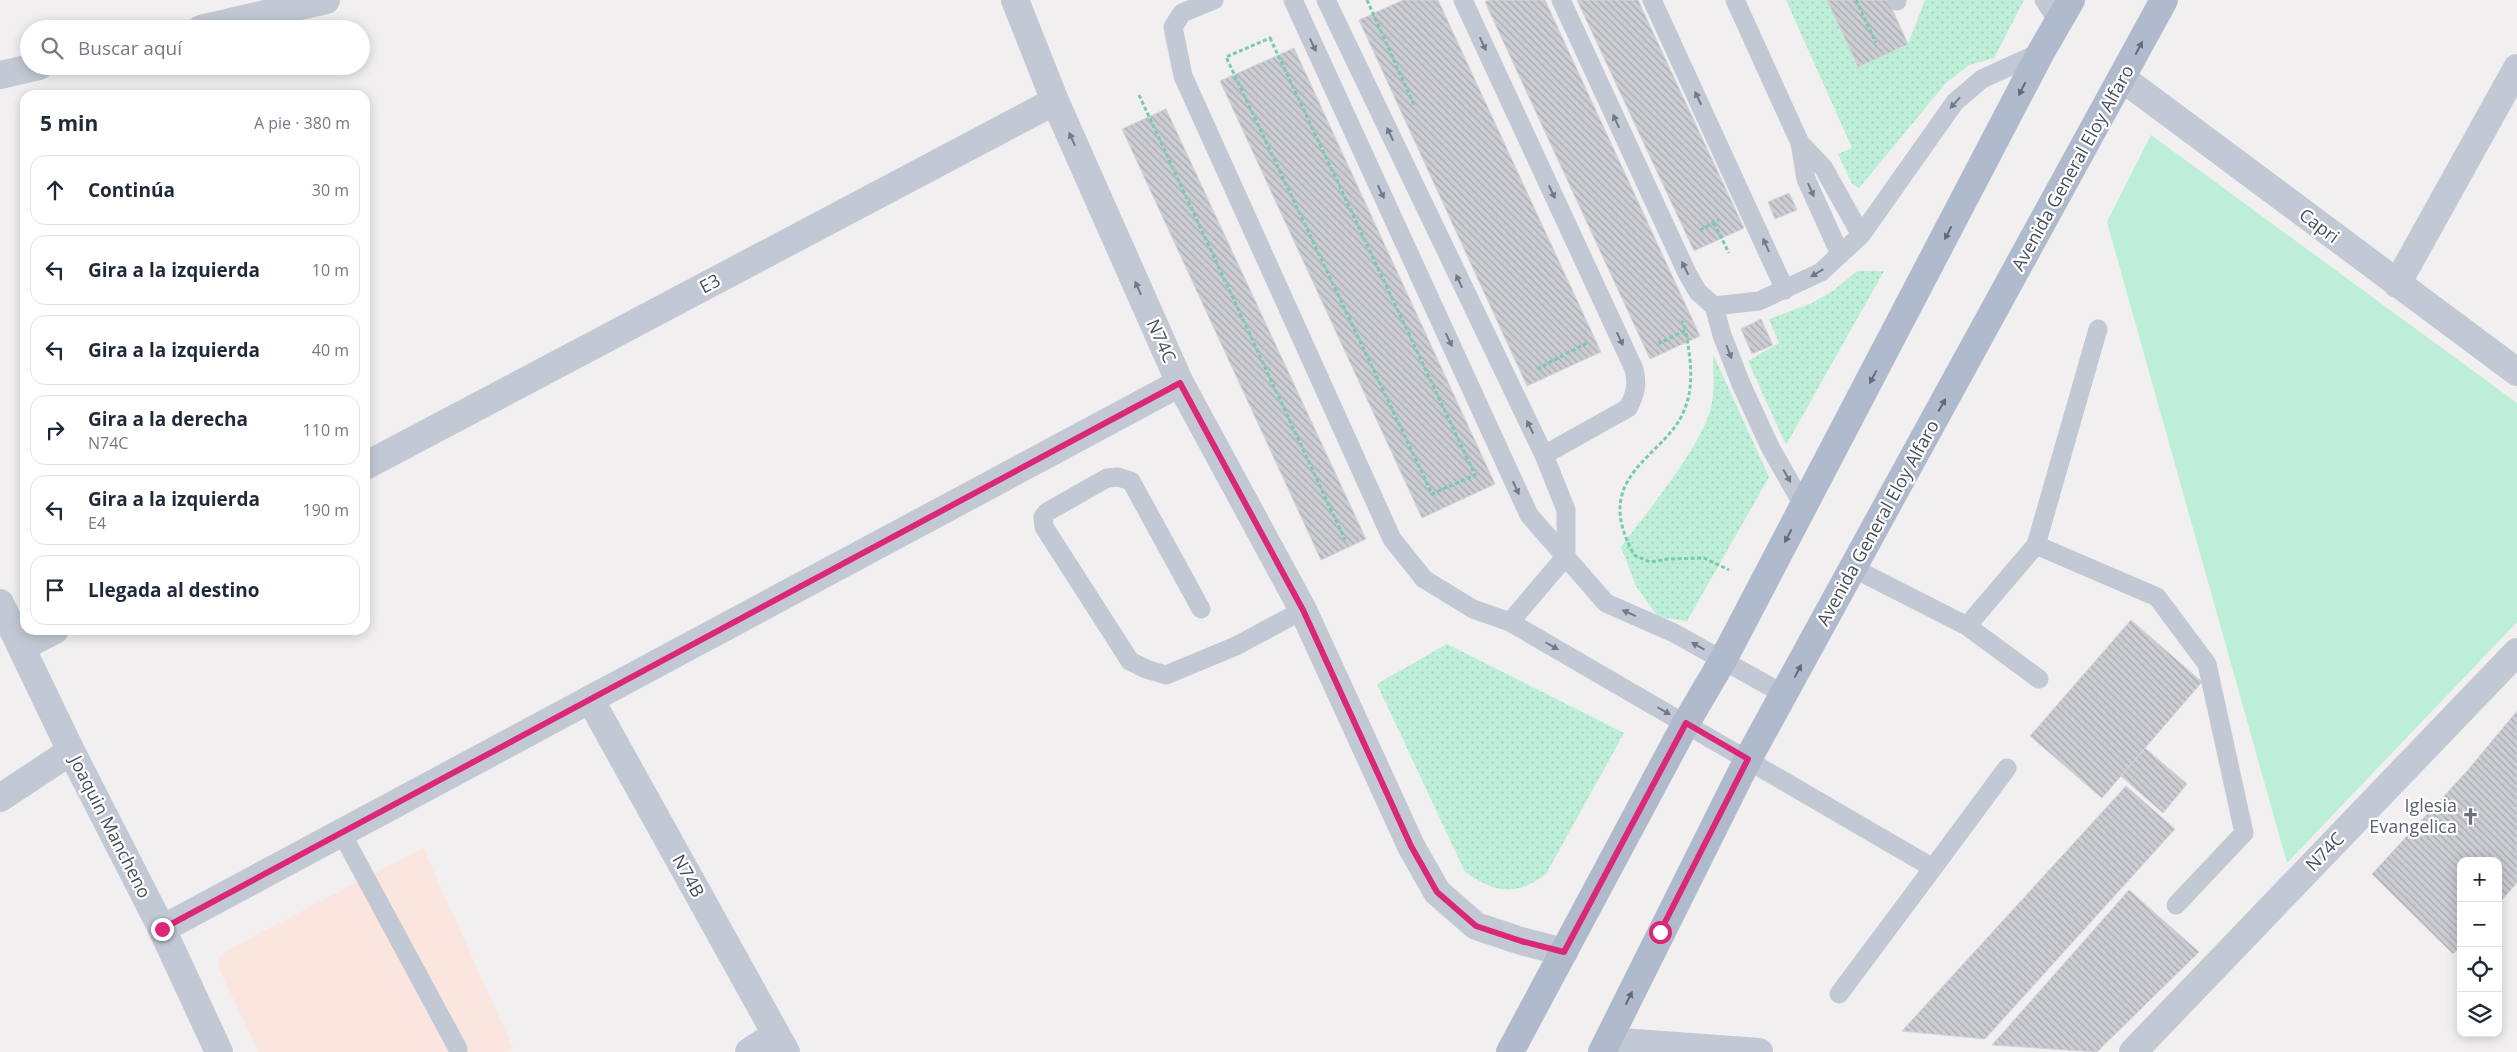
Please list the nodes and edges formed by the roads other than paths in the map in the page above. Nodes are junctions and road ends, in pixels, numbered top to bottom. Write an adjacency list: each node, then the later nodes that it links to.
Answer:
1 (326, 0): 13 (street)
2 (1015, 0): 19 (street, N74C)
3 (1214, 0): 38 (lane)
4 (1293, 0): 33 (lane, one-way to 33)
5 (1326, 0): 29 (lane, one-way to 5)
6 (1463, 0): 29 (lane, one-way to 29)
7 (1561, 0): 25 (lane, one-way to 7)
8 (1652, 0): 24 (lane, one-way to 8)
9 (1735, 0): 20 (lane)
10 (2044, 0): 12 (lane)
11 (2164, 0): 18 (main road, Avenida General Eloy Alfaro, one-way to 11)
12 (2065, 12): 14 (main road)
13 (240, 20)
14 (2041, 52): 21 (lane, one-way to 21); 31 (main road, one-way to 31)
15 (2517, 68): 23 (street)
16 (20, 70): 17 (street)
17 (0, 75)
18 (2122, 78): 23 (street, Capri); 34 (main road, Avenida General Eloy Alfaro, one-way to 18)
19 (1055, 101): 28 (street, N74C, one-way to 19); 30 (street, E3)
20 (1800, 143): 21 (lane); 22 (lane, one-way to 22)
21 (1862, 235): 22 (lane)
22 (1840, 254): 24 (lane, one-way to 24)
23 (2397, 284): 27 (street, Capri)
24 (1785, 290): 25 (lane)
25 (1714, 306): 31 (lane, one-way to 31)
26 (2098, 329): 32 (lane)
27 (2517, 372)
28 (1180, 383): 37 (street, N74C); 46 (street)
29 (1544, 455): 33 (lane)
30 (370, 463)
31 (1804, 506): 43 (main road, one-way to 43)
32 (2036, 545): 39 (lane); 54 (lane)
33 (1566, 556): 38 (lane); 43 (lane, one-way to 33)
34 (1853, 568): 39 (lane); 45 (main road, Avenida General Eloy Alfaro, one-way to 34)
35 (0, 603): 41 (street, Joaquin Mancheno)
36 (1201, 609): 37 (lane)
37 (1303, 610): 56 (street, N74C)
38 (1510, 622): 47 (lane, one-way to 47)
39 (1967, 626): 44 (lane)
40 (45, 635): 41 (street)
41 (22, 647): 48 (street, Joaquin Mancheno)
42 (2517, 652): 65 (street, N74C)
43 (1723, 660): 45 (lane); 47 (main road)
44 (2038, 679)
45 (1784, 695): 49 (main road, Avenida General Eloy Alfaro)
46 (590, 699): 52 (street); 58 (street, N74B)
47 (1686, 723): 49 (lane); 56 (main road)
48 (71, 752): 51 (street); 55 (street, Joaquin Mancheno)
49 (1748, 759): 53 (lane); 59 (main road, Avenida General Eloy Alfaro, one-way to 49)
50 (2007, 768): 53 (lane)
51 (0, 798)
52 (341, 832): 55 (street); 60 (lane)
53 (1933, 868): 57 (lane)
54 (2176, 905)
55 (162, 929): 61 (street, Joaquin Mancheno)
56 (1564, 952): 63 (main road)
57 (1839, 994)
58 (781, 1043): 62 (street)
59 (1605, 1047): 64 (street)
60 (458, 1049)
61 (219, 1052)
62 (749, 1052)
63 (1510, 1052)
64 (1759, 1052)
65 (2133, 1052)

